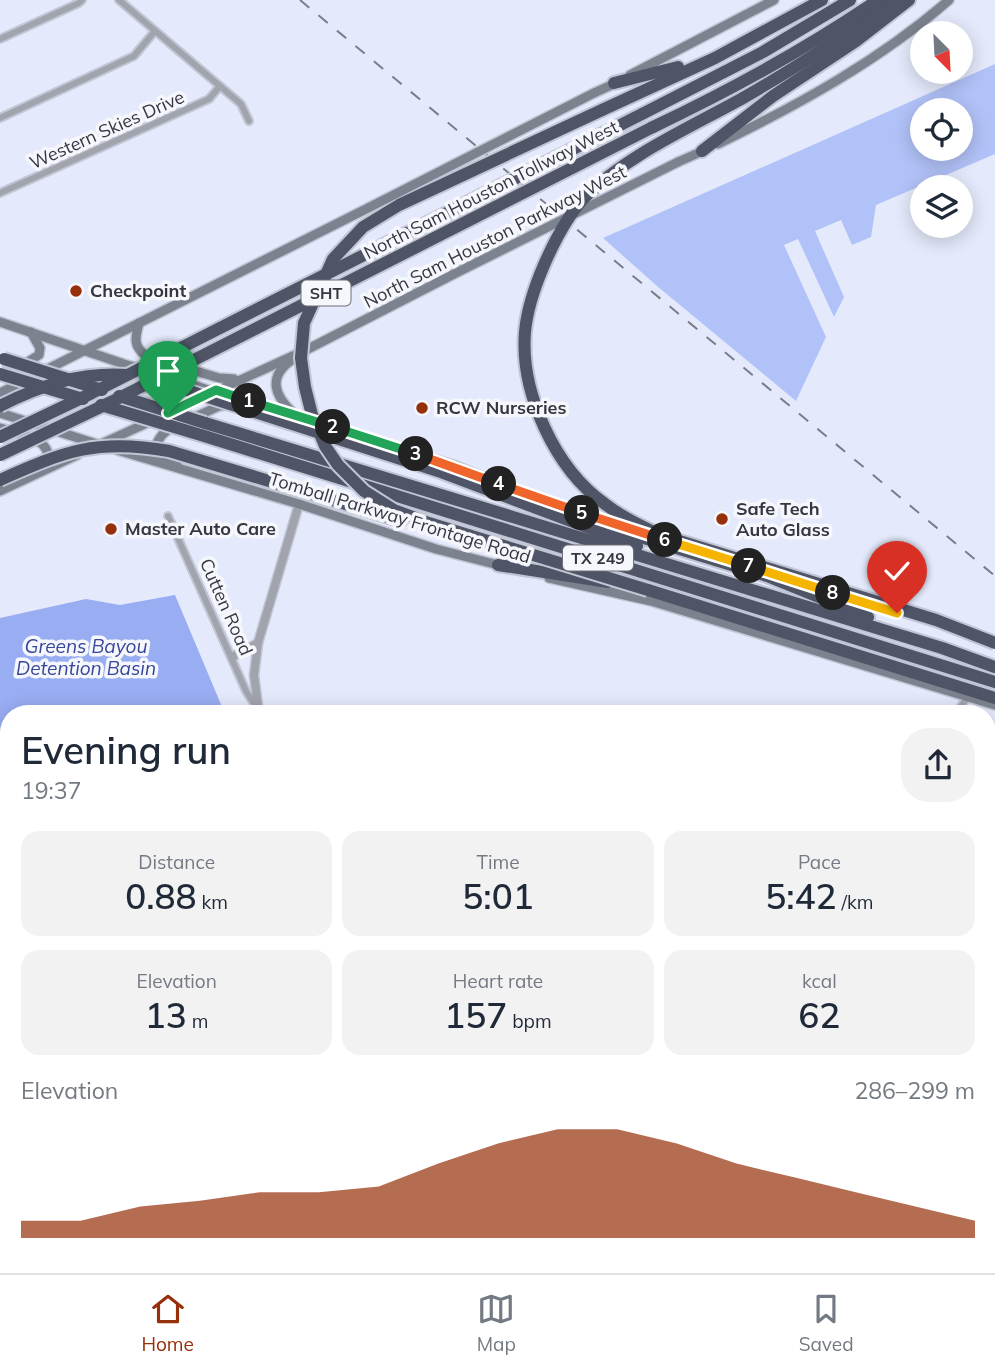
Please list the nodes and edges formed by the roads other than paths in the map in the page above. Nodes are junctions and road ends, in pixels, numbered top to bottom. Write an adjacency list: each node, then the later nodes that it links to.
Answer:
1 (82, 0): 12 (street)
2 (119, 0): 11 (street)
3 (774, 0): 13 (main road)
4 (813, 0): 13 (highway)
5 (822, 0): 50 (highway, bridge)
6 (850, 0): 39 (highway, North Sam Houston Tollway West / SHT, bridge)
7 (878, 0): 41 (highway, North Sam Houston Tollway West / SHT, bridge)
8 (893, 0): 54 (highway, bridge)
9 (909, 0): 17 (highway)
10 (949, 0): 17 (main road, North Sam Houston Parkway West)
11 (155, 31): 14 (street); 15 (street)
12 (0, 39)
13 (614, 83): 20 (main road, bridge)
14 (220, 86): 16 (street); 18 (street, Western Skies Drive)
15 (0, 118)
16 (249, 121)
17 (702, 151): 22 (main road, North Sam Houston Parkway West, bridge)
18 (0, 193)
19 (0, 322): 21 (main road)
20 (139, 323): 23 (main road); 27 (main road)
21 (31, 332): 23 (main road); 25 (main road)
22 (308, 349): 27 (main road, North Sam Houston Parkway West); 35 (main road)
23 (86, 350): 26 (main road); 28 (main road)
24 (2, 358): 38 (highway, TX 249, bridge)
25 (0, 376): 38 (highway, TX 249, bridge)
26 (168, 377): 29 (main road); 33 (main road)
27 (242, 377): 29 (main road, North Sam Houston Parkway West)
28 (21, 383): 30 (main road); 36 (main road)
29 (216, 390): 32 (main road); 33 (main road, North Sam Houston Parkway West)
30 (0, 393)
31 (0, 406): 51 (highway, bridge)
32 (264, 406): 35 (main road); 42 (main road)
33 (168, 413): 40 (main road, North Sam Houston Parkway West)
34 (0, 414): 36 (main road, Tomball Parkway Frontage Road)
35 (297, 416): 48 (main road)
36 (19, 420): 40 (main road, Tomball Parkway Frontage Road)
37 (0, 428): 43 (main road)
38 (203, 429): 51 (highway, TX 249); 52 (highway, TX 249)
39 (0, 437)
40 (100, 445): 42 (main road, Tomball Parkway Frontage Road); 43 (main road, North Sam Houston Parkway West)
41 (0, 455)
42 (187, 471): 46 (main road, Tomball Parkway Frontage Road)
43 (41, 472): 45 (main road, North Sam Houston Parkway West)
44 (0, 480): 50 (highway, bridge)
45 (0, 491)
46 (299, 505): 49 (main road, Tomball Parkway Frontage Road); 53 (street, Cutten Road)
47 (168, 516): 56 (street, Cutten Road)
48 (611, 523): 54 (main road); 55 (highway)
49 (498, 565): 52 (highway); 59 (main road, Tomball Parkway Frontage Road)
50 (648, 590): 60 (highway)
51 (755, 590): 55 (highway, TX 249)
52 (748, 604): 58 (highway, TX 249)
53 (258, 643): 56 (street); 62 (street, Cutten Road)
54 (995, 646)
55 (942, 648): 57 (highway, TX 249)
56 (232, 657): 61 (street, Cutten Road)
57 (995, 667)
58 (995, 682)
59 (968, 697): 63 (street); 64 (main road, Tomball Parkway Frontage Road)
60 (995, 698)
61 (255, 705)
62 (258, 705)
63 (962, 705)
64 (995, 705)

